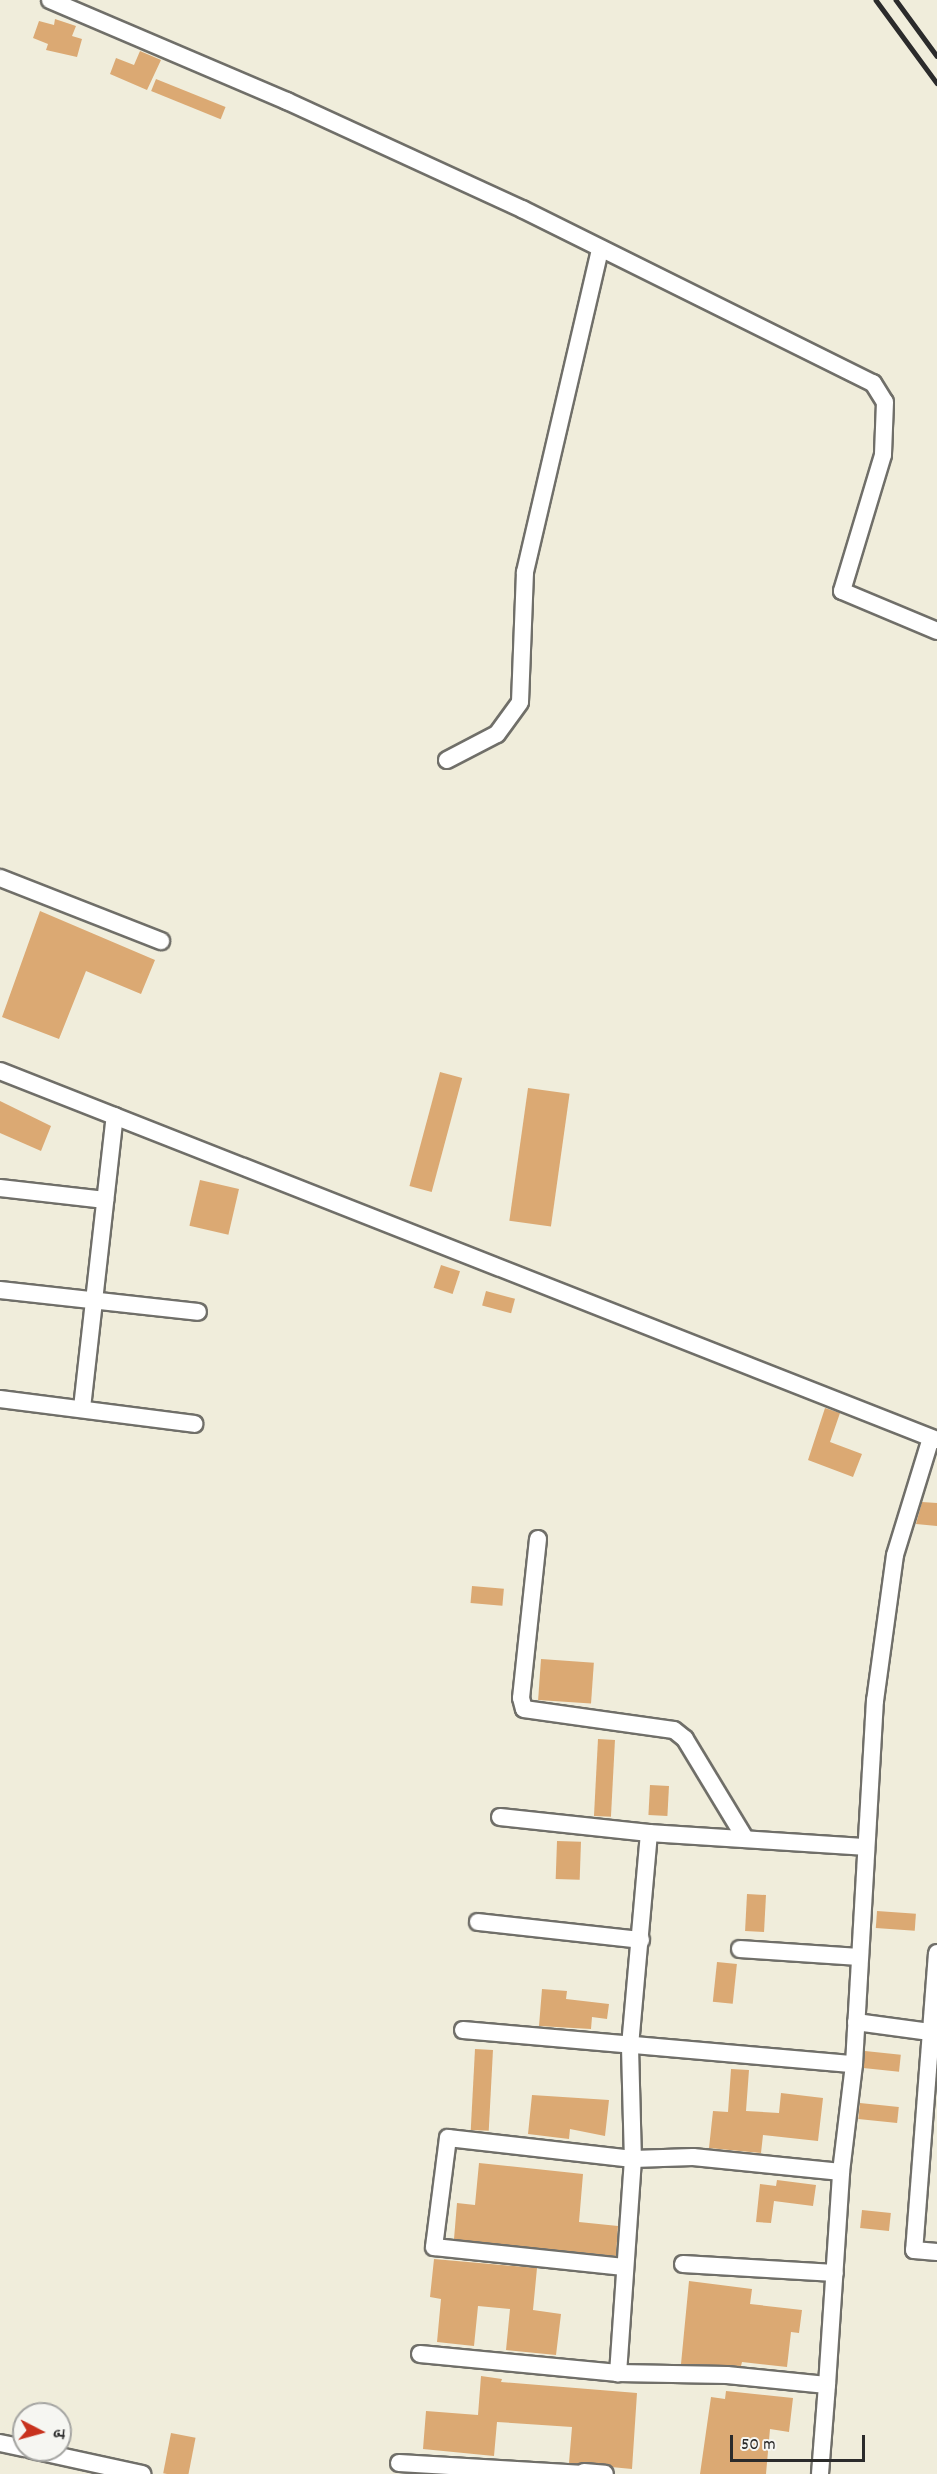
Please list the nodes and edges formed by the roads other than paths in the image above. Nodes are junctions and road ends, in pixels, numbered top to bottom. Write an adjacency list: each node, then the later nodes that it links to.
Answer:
1 (50, 0): 2 (street)
2 (600, 249): 3 (street); 4 (street)
3 (937, 631)
4 (447, 760)
5 (0, 878): 6 (street)
6 (161, 942)
7 (0, 1071): 8 (street)
8 (115, 1116): 10 (street); 17 (street)
9 (0, 1188): 10 (street)
10 (105, 1200): 12 (street)
11 (0, 1290): 12 (street)
12 (94, 1300): 13 (street); 15 (street)
13 (198, 1312)
14 (0, 1399): 15 (street)
15 (82, 1408): 16 (street)
16 (194, 1424)
17 (934, 1439): 22 (street)
18 (538, 1539): 21 (street)
19 (500, 1817): 20 (street)
20 (649, 1833): 21 (street); 24 (street)
21 (745, 1838): 22 (street)
22 (864, 1847): 27 (street)
23 (478, 1922): 24 (street)
24 (641, 1940): 31 (street)
25 (740, 1949): 27 (street)
26 (937, 1953): 30 (street)
27 (859, 1957): 28 (street)
28 (856, 2022): 30 (street); 32 (street)
29 (463, 2030): 31 (street)
30 (933, 2033): 33 (street)
31 (630, 2047): 32 (street); 34 (street)
32 (854, 2064): 35 (street)
33 (930, 2140): 36 (street)
34 (633, 2159): 35 (street); 38 (street); 38 (street)
35 (841, 2172): 39 (street)
36 (937, 2252)
37 (683, 2264): 39 (street)
38 (624, 2267): 41 (street)
39 (835, 2273): 42 (street)
40 (420, 2354): 41 (street)
41 (618, 2373): 42 (street)
42 (827, 2385): 48 (street)
43 (72, 2459): 46 (street)
44 (399, 2463): 45 (street)
45 (584, 2473): 47 (street)
46 (142, 2474)
47 (606, 2474)
48 (820, 2474)

